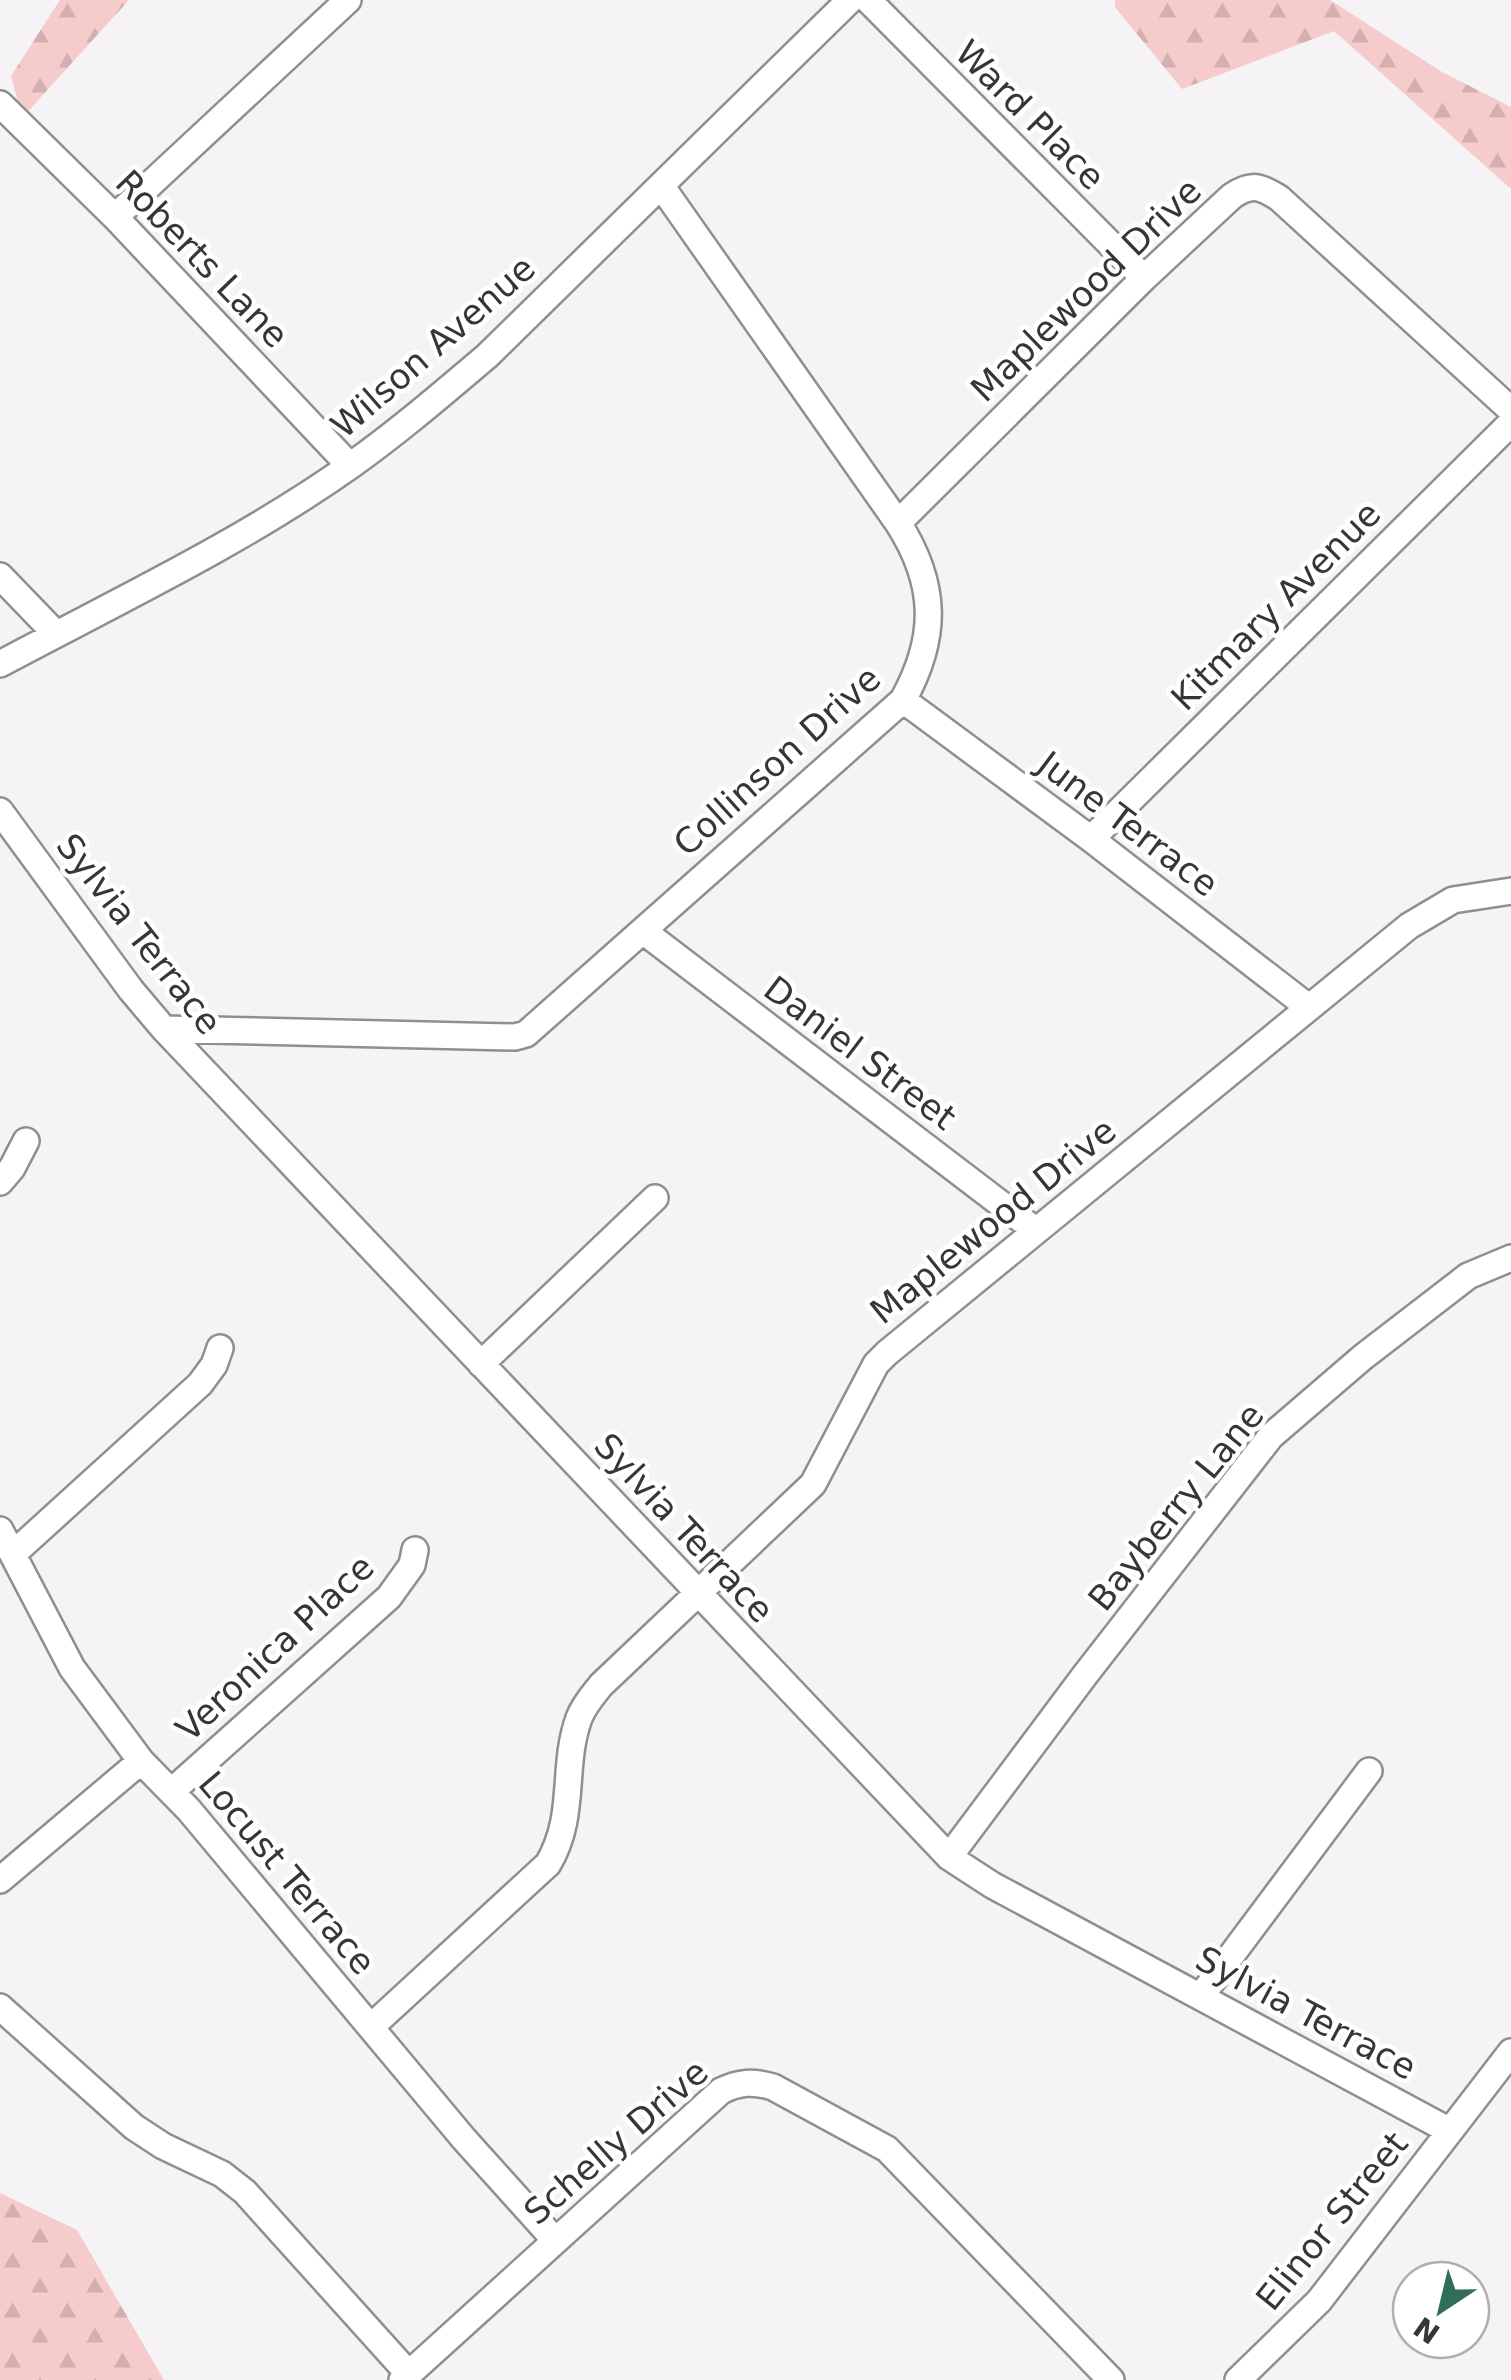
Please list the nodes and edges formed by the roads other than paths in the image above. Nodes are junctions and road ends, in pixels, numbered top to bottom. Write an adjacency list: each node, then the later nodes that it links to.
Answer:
1 (348, 0): 6 (street)
2 (850, 0): 5 (street, Wilson Avenue)
3 (868, 0): 7 (street, Ward Place)
4 (0, 104): 6 (street, Roberts Lane)
5 (662, 187): 10 (street, Wilson Avenue); 11 (street, Collinson Drive)
6 (115, 217): 10 (street, Roberts Lane)
7 (1144, 278): 8 (street, Maplewood Drive); 11 (street, Maplewood Drive)
8 (1511, 410)
9 (1511, 423): 17 (street, Kitmary Avenue)
10 (350, 466): 13 (street, Wilson Avenue)
11 (898, 524): 15 (street, Collinson Drive)
12 (0, 576): 13 (street)
13 (56, 634): 14 (street, Wilson Avenue)
14 (0, 664)
15 (903, 700): 17 (street, June Terrace); 19 (street, Collinson Drive)
16 (0, 810): 21 (street, Sylvia Terrace)
17 (1091, 839): 20 (street, June Terrace)
18 (1511, 891): 20 (street, Maplewood Drive)
19 (643, 932): 21 (street, Collinson Drive); 25 (street, Daniel Street)
20 (1308, 1006): 25 (street, Maplewood Drive)
21 (164, 1030): 28 (street, Sylvia Terrace)
22 (26, 1141): 23 (street)
23 (0, 1182)
24 (655, 1198): 28 (street)
25 (1035, 1230): 32 (street, Maplewood Drive)
26 (1511, 1258): 36 (street, Bayberry Lane)
27 (220, 1348): 31 (street)
28 (481, 1364): 32 (street, Sylvia Terrace)
29 (0, 1530): 31 (street, Locust Terrace)
30 (415, 1550): 35 (street, Veronica Place)
31 (13, 1554): 33 (street, Locust Terrace)
32 (698, 1594): 36 (street, Sylvia Terrace); 40 (street, Maplewood Drive)
33 (141, 1761): 35 (street, Locust Terrace); 37 (street)
34 (1369, 1771): 38 (street)
35 (172, 1791): 40 (street, Locust Terrace)
36 (949, 1857): 38 (street, Sylvia Terrace)
37 (0, 1880)
38 (1201, 1996): 42 (street, Sylvia Terrace)
39 (0, 2006): 44 (street)
40 (372, 2026): 43 (street, Locust Terrace)
41 (1511, 2052): 42 (street, Elinor Street)
42 (1450, 2131): 46 (street, Elinor Street)
43 (554, 2239): 44 (street, Schelly Drive); 45 (street, Schelly Drive)
44 (405, 2377)
45 (1111, 2380)
46 (1238, 2380)

